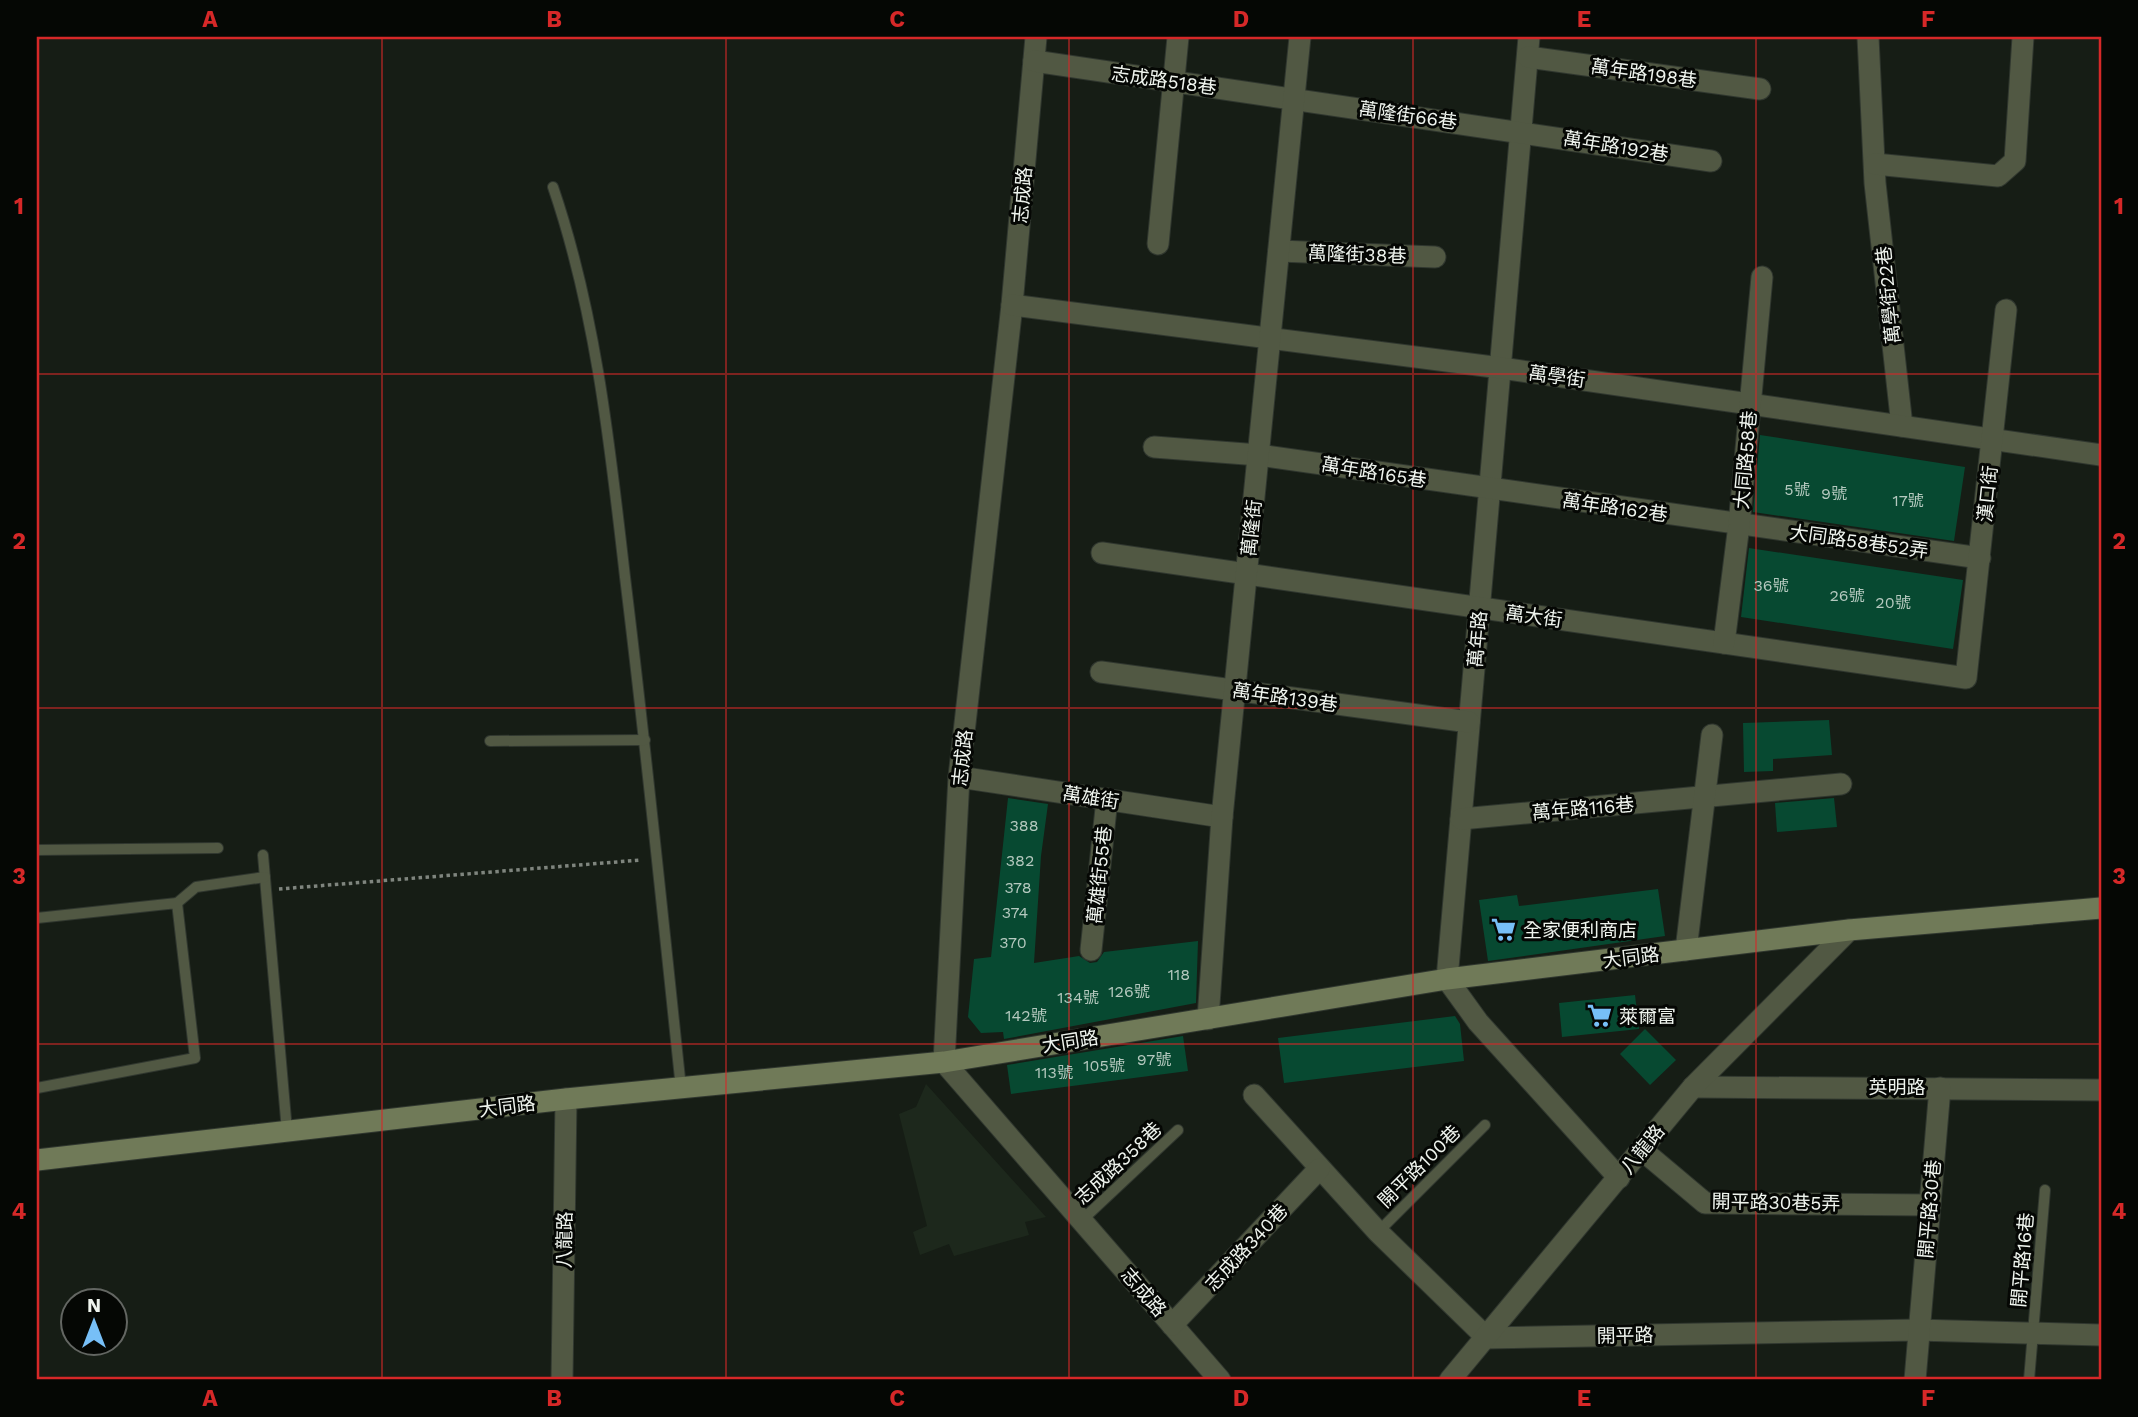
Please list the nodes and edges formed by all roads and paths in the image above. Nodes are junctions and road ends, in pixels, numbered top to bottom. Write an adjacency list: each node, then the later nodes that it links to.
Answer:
1 (1036, 37): 7 (street, 志成路)
2 (1178, 37): 8 (street)
3 (1300, 37): 10 (street, 萬隆街)
4 (1868, 37): 13 (street, 萬學街22巷)
5 (2023, 37): 13 (street)
6 (1528, 47): 9 (street, 萬年路198巷); 11 (street, 萬年路)
7 (1034, 61): 8 (street, 志成路518巷); 19 (street, 志成路)
8 (1173, 81): 10 (street, 志成路518巷); 15 (street)
9 (1760, 89)
10 (1294, 99): 11 (street, 萬隆街66巷); 16 (street, 萬隆街)
11 (1521, 132): 12 (street, 萬年路192巷); 22 (street, 萬年路)
12 (1712, 160)
13 (1875, 164): 24 (street, 萬學街22巷)
14 (554, 187): 41 (lane)
15 (1158, 244)
16 (1279, 251): 17 (street, 萬隆街38巷); 21 (street, 萬隆街)
17 (1435, 257)
18 (1762, 277): 23 (street, 大同路58巷)
19 (1012, 305): 21 (street, 萬學街); 43 (street, 志成路)
20 (2006, 310): 25 (street, 漢口街)
21 (1270, 339): 22 (street, 萬學街); 27 (street, 萬隆街)
22 (1501, 368): 23 (street, 萬學街); 29 (street, 萬年路)
23 (1750, 404): 24 (street, 萬學街); 30 (street, 大同路58巷)
24 (1902, 426): 25 (street, 萬學街)
25 (1993, 439): 28 (street, 萬學街); 32 (street, 漢口街)
26 (1154, 447): 27 (street, 萬年路165巷)
27 (1259, 454): 29 (street, 萬年路165巷); 33 (street, 萬隆街)
28 (2101, 455)
29 (1490, 489): 30 (street, 萬年路162巷); 34 (street, 萬年路)
30 (1739, 524): 32 (street, 大同路58巷52弄); 35 (street, 大同路58巷)
31 (1102, 553): 33 (street, 萬大街)
32 (1980, 558): 37 (street, 漢口街)
33 (1247, 573): 34 (street, 萬大街); 38 (street, 萬隆街)
34 (1479, 609): 35 (street, 萬大街); 39 (street, 萬年路)
35 (1724, 643): 37 (street, 萬大街)
36 (1101, 672): 38 (street, 萬年路139巷)
37 (1966, 678)
38 (1235, 690): 39 (street, 萬年路139巷); 47 (street, 萬隆街)
39 (1469, 722): 48 (street, 萬年路)
40 (1712, 735): 45 (street)
41 (645, 740): 42 (lane); 52 (lane)
42 (490, 741)
43 (960, 778): 46 (street, 萬雄街); 63 (street, 志成路)
44 (1841, 783): 45 (street, 萬年路116巷)
45 (1705, 796): 48 (street, 萬年路116巷); 60 (street)
46 (1107, 799): 47 (street, 萬雄街); 59 (street, 萬雄街55巷)
47 (1222, 817): 62 (street, 萬隆街)
48 (1461, 819): 61 (street, 萬年路)
49 (218, 848): 50 (lane)
50 (37, 850)
51 (263, 855): 53 (lane)
52 (657, 859): 54 (path); 66 (lane)
53 (265, 877): 54 (lane); 55 (lane)
54 (266, 890): 73 (lane)
55 (177, 903): 57 (lane); 65 (lane)
56 (2101, 908): 58 (main road, 大同路)
57 (37, 918)
58 (1849, 930): 60 (main road, 大同路); 64 (street, 八龍路)
59 (1091, 950)
60 (1686, 950): 61 (main road, 大同路)
61 (1447, 979): 62 (main road, 大同路); 77 (street)
62 (1208, 1019): 63 (main road, 大同路)
63 (944, 1062): 66 (main road, 大同路); 80 (street, 志成路)
64 (1693, 1087): 67 (street, 英明路); 74 (street, 八龍路)
65 (37, 1088)
66 (681, 1088): 70 (main road, 大同路)
67 (1940, 1088): 68 (street, 英明路); 79 (street, 開平路30巷)
68 (2101, 1090)
69 (1254, 1095): 76 (street)
70 (566, 1099): 73 (main road, 大同路); 87 (street, 八龍路)
71 (1485, 1125): 81 (lane, 開平路100巷)
72 (1178, 1130): 80 (lane, 志成路358巷)
73 (287, 1131): 75 (main road, 大同路)
74 (1642, 1150): 77 (street, 八龍路); 79 (street, 開平路30巷5弄)
75 (37, 1160)
76 (1319, 1170): 81 (street); 82 (street, 志成路340巷)
77 (1619, 1178): 86 (street, 八龍路)
78 (2045, 1190): 84 (lane, 開平路16巷)
79 (1929, 1205): 83 (street, 開平路30巷)
80 (1082, 1221): 82 (street, 志成路)
81 (1378, 1232): 86 (street)
82 (1172, 1325): 88 (street, 志成路)
83 (1917, 1330): 84 (street, 開平路); 86 (street, 開平路); 90 (street, 開平路30巷)
84 (2033, 1333): 85 (street, 開平路); 91 (lane, 開平路16巷)
85 (2101, 1335)
86 (1487, 1338): 89 (street, 八龍路)
87 (562, 1380)
88 (1220, 1380)
89 (1450, 1380)
90 (1915, 1380)
91 (2029, 1380)

